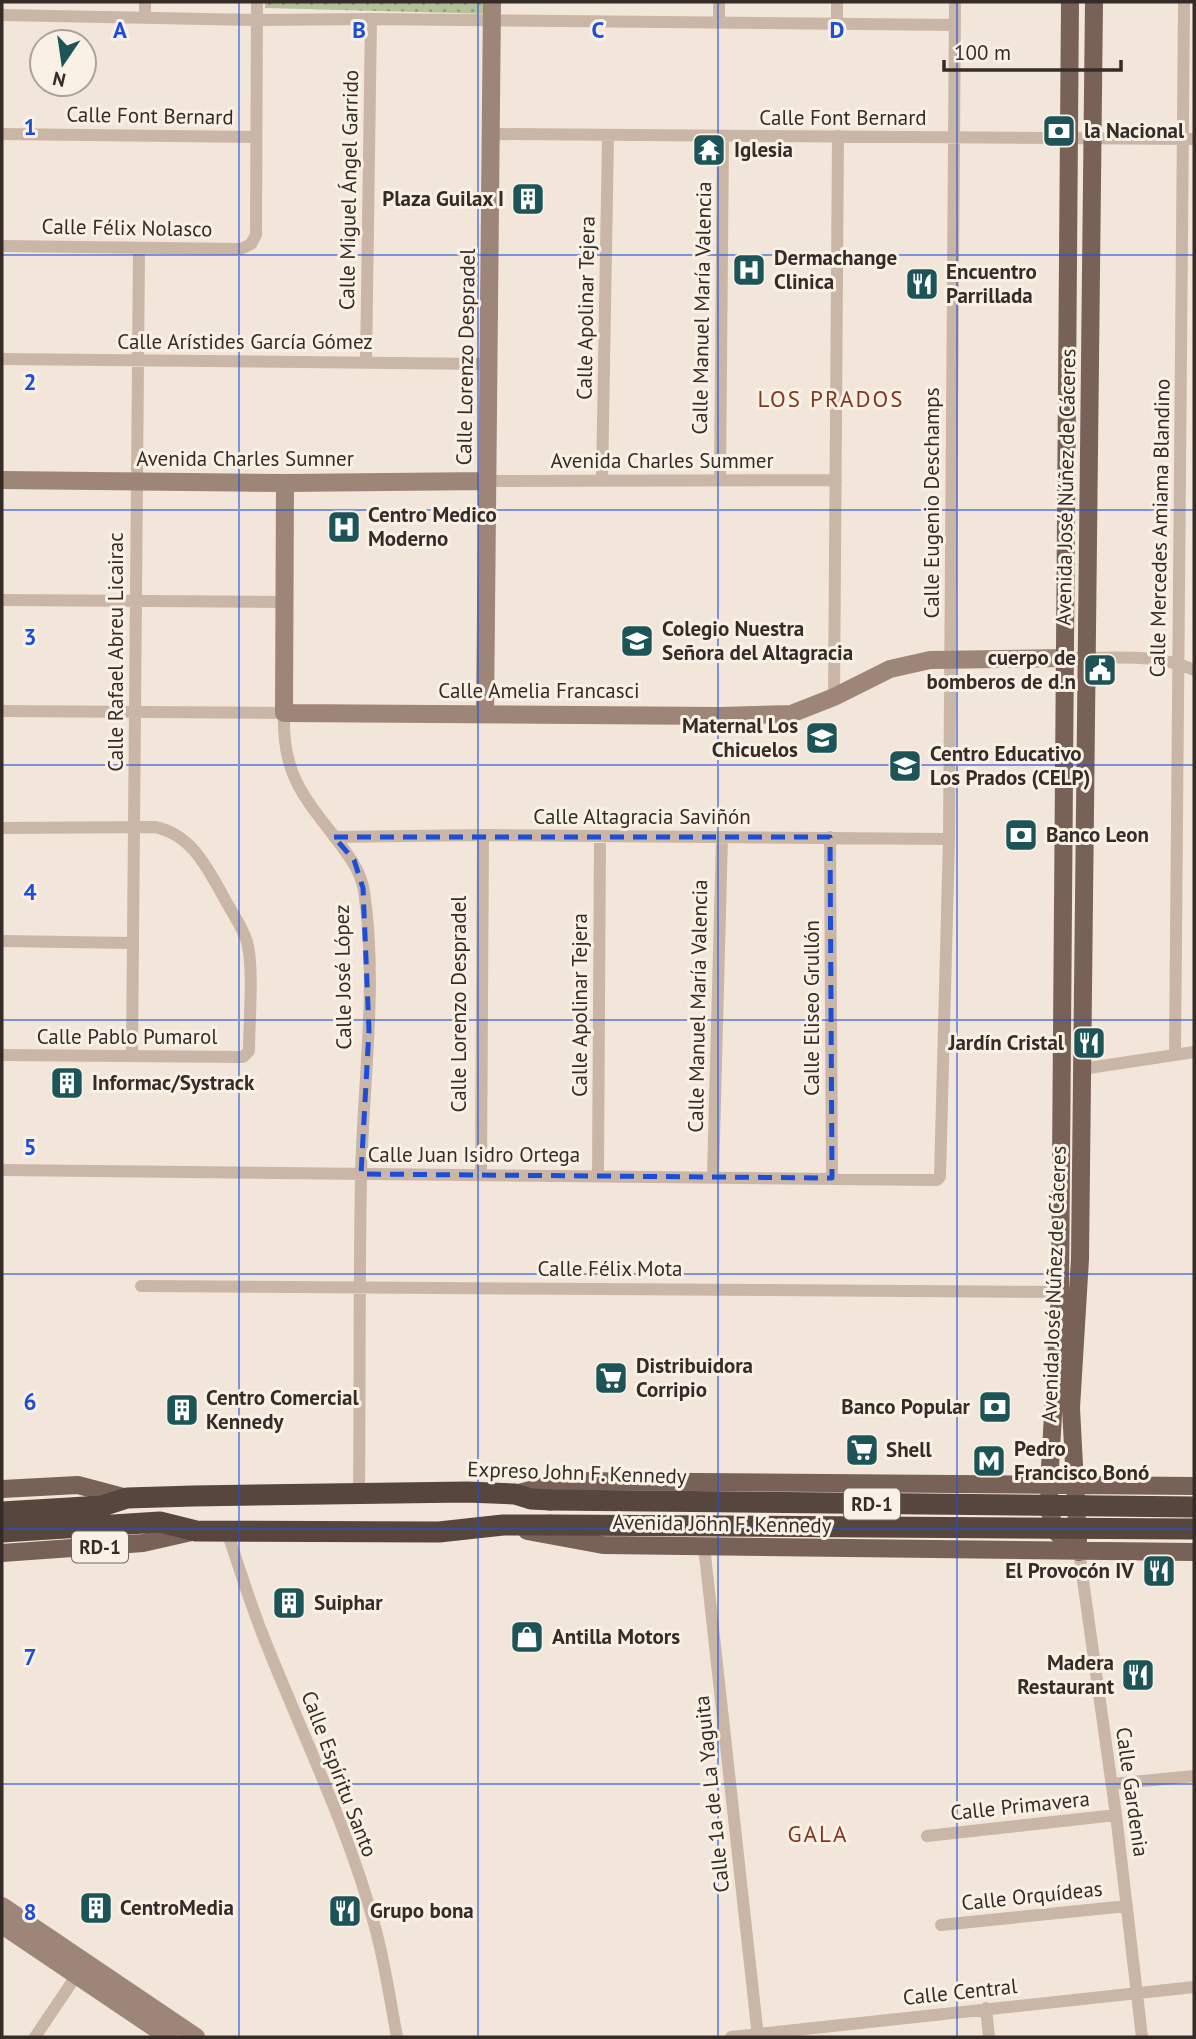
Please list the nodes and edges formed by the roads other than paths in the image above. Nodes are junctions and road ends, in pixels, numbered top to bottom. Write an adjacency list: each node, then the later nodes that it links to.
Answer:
1 (29, 2): 12 (street)
2 (145, 2): 13 (street)
3 (257, 2): 15 (street)
4 (492, 2): 16 (street, Calle Lorenzo Despradel)
5 (719, 2): 17 (street)
6 (837, 2): 18 (street)
7 (955, 2): 19 (street, Calle Eugenio Deschamps)
8 (1070, 2): 28 (main road, Avenida José Núñez de Cáceres)
9 (1094, 2): 29 (main road, Avenida José Núñez de Cáceres)
10 (1184, 2): 27 (street, Calle Mercedes Amiama Blandino)
11 (2, 15): 12 (street)
12 (29, 15): 13 (street)
13 (145, 18): 15 (street)
14 (371, 19): 15 (street); 16 (street); 34 (street, Calle Miguel Ángel Garrido)
15 (257, 20): 23 (street)
16 (492, 20): 17 (street); 21 (street, Calle Lorenzo Despradel)
17 (719, 21): 18 (street)
18 (837, 22): 19 (street)
19 (955, 25): 26 (street, Calle Eugenio Deschamps)
20 (2, 134): 23 (street, Calle Font Bernard)
21 (491, 134): 24 (street, Calle Font Bernard); 35 (street, Calle Lorenzo Despradel)
22 (838, 136): 25 (street, Calle Font Bernard); 26 (street, Calle Font Bernard); 39 (street)
23 (256, 137): 31 (street, Calle Félix Nolasco)
24 (608, 137): 25 (street, Calle Font Bernard); 36 (street, Calle Apolinar Tejera)
25 (723, 137): 38 (street, Calle Manuel María Valencia)
26 (954, 139): 28 (street, Calle Font Bernard); 48 (street, Calle Eugenio Deschamps)
27 (1189, 139): 29 (street, Calle Font Bernard); 49 (street, Calle Mercedes Amiama Blandino)
28 (1069, 140): 29 (street, Calle Font Bernard); 46 (main road, Avenida José Núñez de Cáceres)
29 (1093, 140): 47 (main road, Avenida José Núñez de Cáceres)
30 (2, 246): 31 (street, Calle Félix Nolasco)
31 (139, 248): 33 (street, Calle Rafael Abreu Licairac)
32 (2, 359): 33 (street, Calle Arístides García Gómez)
33 (137, 360): 34 (street, Calle Arístides García Gómez); 40 (street, Calle Rafael Abreu Licairac)
34 (366, 362): 35 (street, Calle Arístides García Gómez)
35 (488, 364): 41 (street, Calle Lorenzo Despradel)
36 (602, 479): 38 (street, Avenida Charles Summer); 41 (street, Avenida Charles Summer)
37 (2, 480): 40 (street, Avenida Charles Sumner)
38 (720, 480): 39 (street, Avenida Charles Summer)
39 (836, 480): 51 (street)
40 (136, 481): 42 (street, Avenida Charles Sumner); 45 (street, Calle Rafael Abreu Licairac)
41 (487, 481): 42 (street, Avenida Charles Sumner); 55 (street, Calle Lorenzo Despradel)
42 (285, 483): 44 (street, Calle José López)
43 (2, 600): 45 (street)
44 (284, 601): 45 (street); 54 (street, Calle José López)
45 (135, 602): 52 (street, Calle Rafael Abreu Licairac)
46 (1065, 658): 47 (street); 48 (street, Calle Amelia Francasci); 80 (main road, Avenida José Núñez de Cáceres)
47 (1087, 659): 49 (street); 70 (main road, Avenida José Núñez de Cáceres)
48 (950, 661): 51 (street, Calle Amelia Francasci); 63 (street, Calle Eugenio Deschamps)
49 (1178, 662): 50 (street); 68 (street, Calle Mercedes Amiama Blandino)
50 (1194, 670)
51 (834, 697): 55 (street, Calle Amelia Francasci)
52 (134, 710): 53 (street, Calle Amelia Francasci); 54 (street, Calle Amelia Francasci); 57 (street, Calle Rafael Abreu Licairac)
53 (2, 711)
54 (284, 713): 55 (street, Calle Amelia Francasci); 60 (street, Calle José López)
55 (485, 714)
56 (2, 828): 57 (street)
57 (133, 829): 65 (street, Calle Rafael Abreu Licairac); 69 (street, Calle Pablo Pumarol)
58 (483, 835): 59 (street, Calle Altagracia Saviñón); 60 (street, Calle Altagracia Saviñón); 74 (street, Calle Lorenzo Despradel)
59 (600, 836): 61 (street, Calle Altagracia Saviñón); 75 (street, Calle Apolinar Tejera)
60 (334, 837): 73 (street, Calle José López)
61 (722, 837): 62 (street, Calle Altagracia Saviñón); 76 (street, Calle Manuel María Valencia)
62 (830, 837): 63 (street, Calle Altagracia Saviñón); 77 (street, Calle Eliseo Grullón)
63 (949, 839): 72 (street, Calle Eugenio Deschamps)
64 (2, 941): 65 (street)
65 (132, 943): 69 (street, Calle Rafael Abreu Licairac)
66 (1194, 1052): 68 (street)
67 (2, 1055): 69 (street, Calle Pablo Pumarol)
68 (1174, 1055): 70 (street)
69 (132, 1056)
70 (1082, 1069): 80 (main road, Avenida José Núñez de Cáceres)
71 (2, 1170): 73 (street, Calle Juan Isidro Ortega)
72 (942, 1172): 77 (street, Calle Juan Isidro Ortega)
73 (361, 1174): 74 (street, Calle Juan Isidro Ortega); 79 (street, Calle José López)
74 (481, 1174): 75 (street, Calle Juan Isidro Ortega)
75 (598, 1175): 76 (street, Calle Juan Isidro Ortega)
76 (713, 1176): 77 (street, Calle Juan Isidro Ortega)
77 (832, 1178)
78 (141, 1286): 79 (street, Calle Félix Mota)
79 (361, 1287): 80 (street, Calle Félix Mota); 87 (street, Calle José López)
80 (1069, 1292): 82 (main road, Avenida José Núñez de Cáceres); 83 (main road, Avenida José Núñez de Cáceres)
81 (990, 1485): 82 (main road, Avenida John F. Kennedy / RD-1); 88 (main road, Avenida John F. Kennedy / RD-1); 99 (main road)
82 (1049, 1485): 83 (main road, Avenida John F. Kennedy / RD-1); 100 (main road, Avenida José Núñez de Cáceres)
83 (1075, 1485): 84 (main road, Avenida John F. Kennedy / RD-1); 100 (main road, Avenida José Núñez de Cáceres)
84 (1140, 1486): 85 (main road, Avenida John F. Kennedy / RD-1); 101 (main road)
85 (1194, 1486)
86 (2, 1489): 89 (main road, RD-1)
87 (359, 1493): 88 (highway, Expreso John F. Kennedy / RD-1); 89 (highway, Expreso John F. Kennedy / RD-1)
88 (515, 1494): 90 (highway, Expreso John F. Kennedy / RD-1, bridge)
89 (127, 1498): 92 (highway, Expreso John F. Kennedy / RD-1)
90 (1194, 1507)
91 (2, 1512): 92 (highway, Expreso John F. Kennedy / RD-1)
92 (47, 1520): 95 (highway, Expreso John F. Kennedy / RD-1); 97 (highway, Expreso John F. Kennedy / RD-1)
93 (503, 1525): 94 (highway, Expreso John F. Kennedy / RD-1, bridge); 96 (highway, Expreso John F. Kennedy / RD-1); 98 (main road, Avenida John F. Kennedy)
94 (1194, 1529)
95 (196, 1531): 96 (highway, Expreso John F. Kennedy / RD-1); 103 (main road, RD-1)
96 (227, 1531): 120 (street, Calle Espíritu Santo)
97 (2, 1532)
98 (704, 1546): 99 (main road, Avenida John F. Kennedy); 116 (street, Calle 1a de La Yaguita)
99 (994, 1550): 100 (main road, Avenida John F. Kennedy)
100 (1079, 1552): 101 (main road, Avenida John F. Kennedy); 105 (street, Calle Gardenia)
101 (1135, 1552): 102 (main road, Avenida John F. Kennedy)
102 (1194, 1552)
103 (2, 1553)
104 (1194, 1776): 105 (street)
105 (1112, 1784): 106 (street, Calle Gardenia)
106 (1116, 1815): 107 (street, Calle Primavera); 109 (street, Calle Gardenia)
107 (927, 1836)
108 (2, 1906): 119 (street)
109 (1127, 1906): 111 (street, Calle Orquídeas); 114 (street, Calle Gardenia)
110 (2, 1925): 112 (street)
111 (941, 1925)
112 (76, 1976): 117 (street); 118 (street)
113 (1194, 1987): 114 (street, Calle Central)
114 (1137, 1993): 115 (street, Calle Central); 123 (street, Calle Gardenia)
115 (986, 2008): 116 (street, Calle Central); 122 (street)
116 (758, 2035): 121 (street, Calle Central)
117 (35, 2037)
118 (168, 2037)
119 (196, 2037)
120 (397, 2037)
121 (731, 2037)
122 (989, 2037)
123 (1142, 2037)

